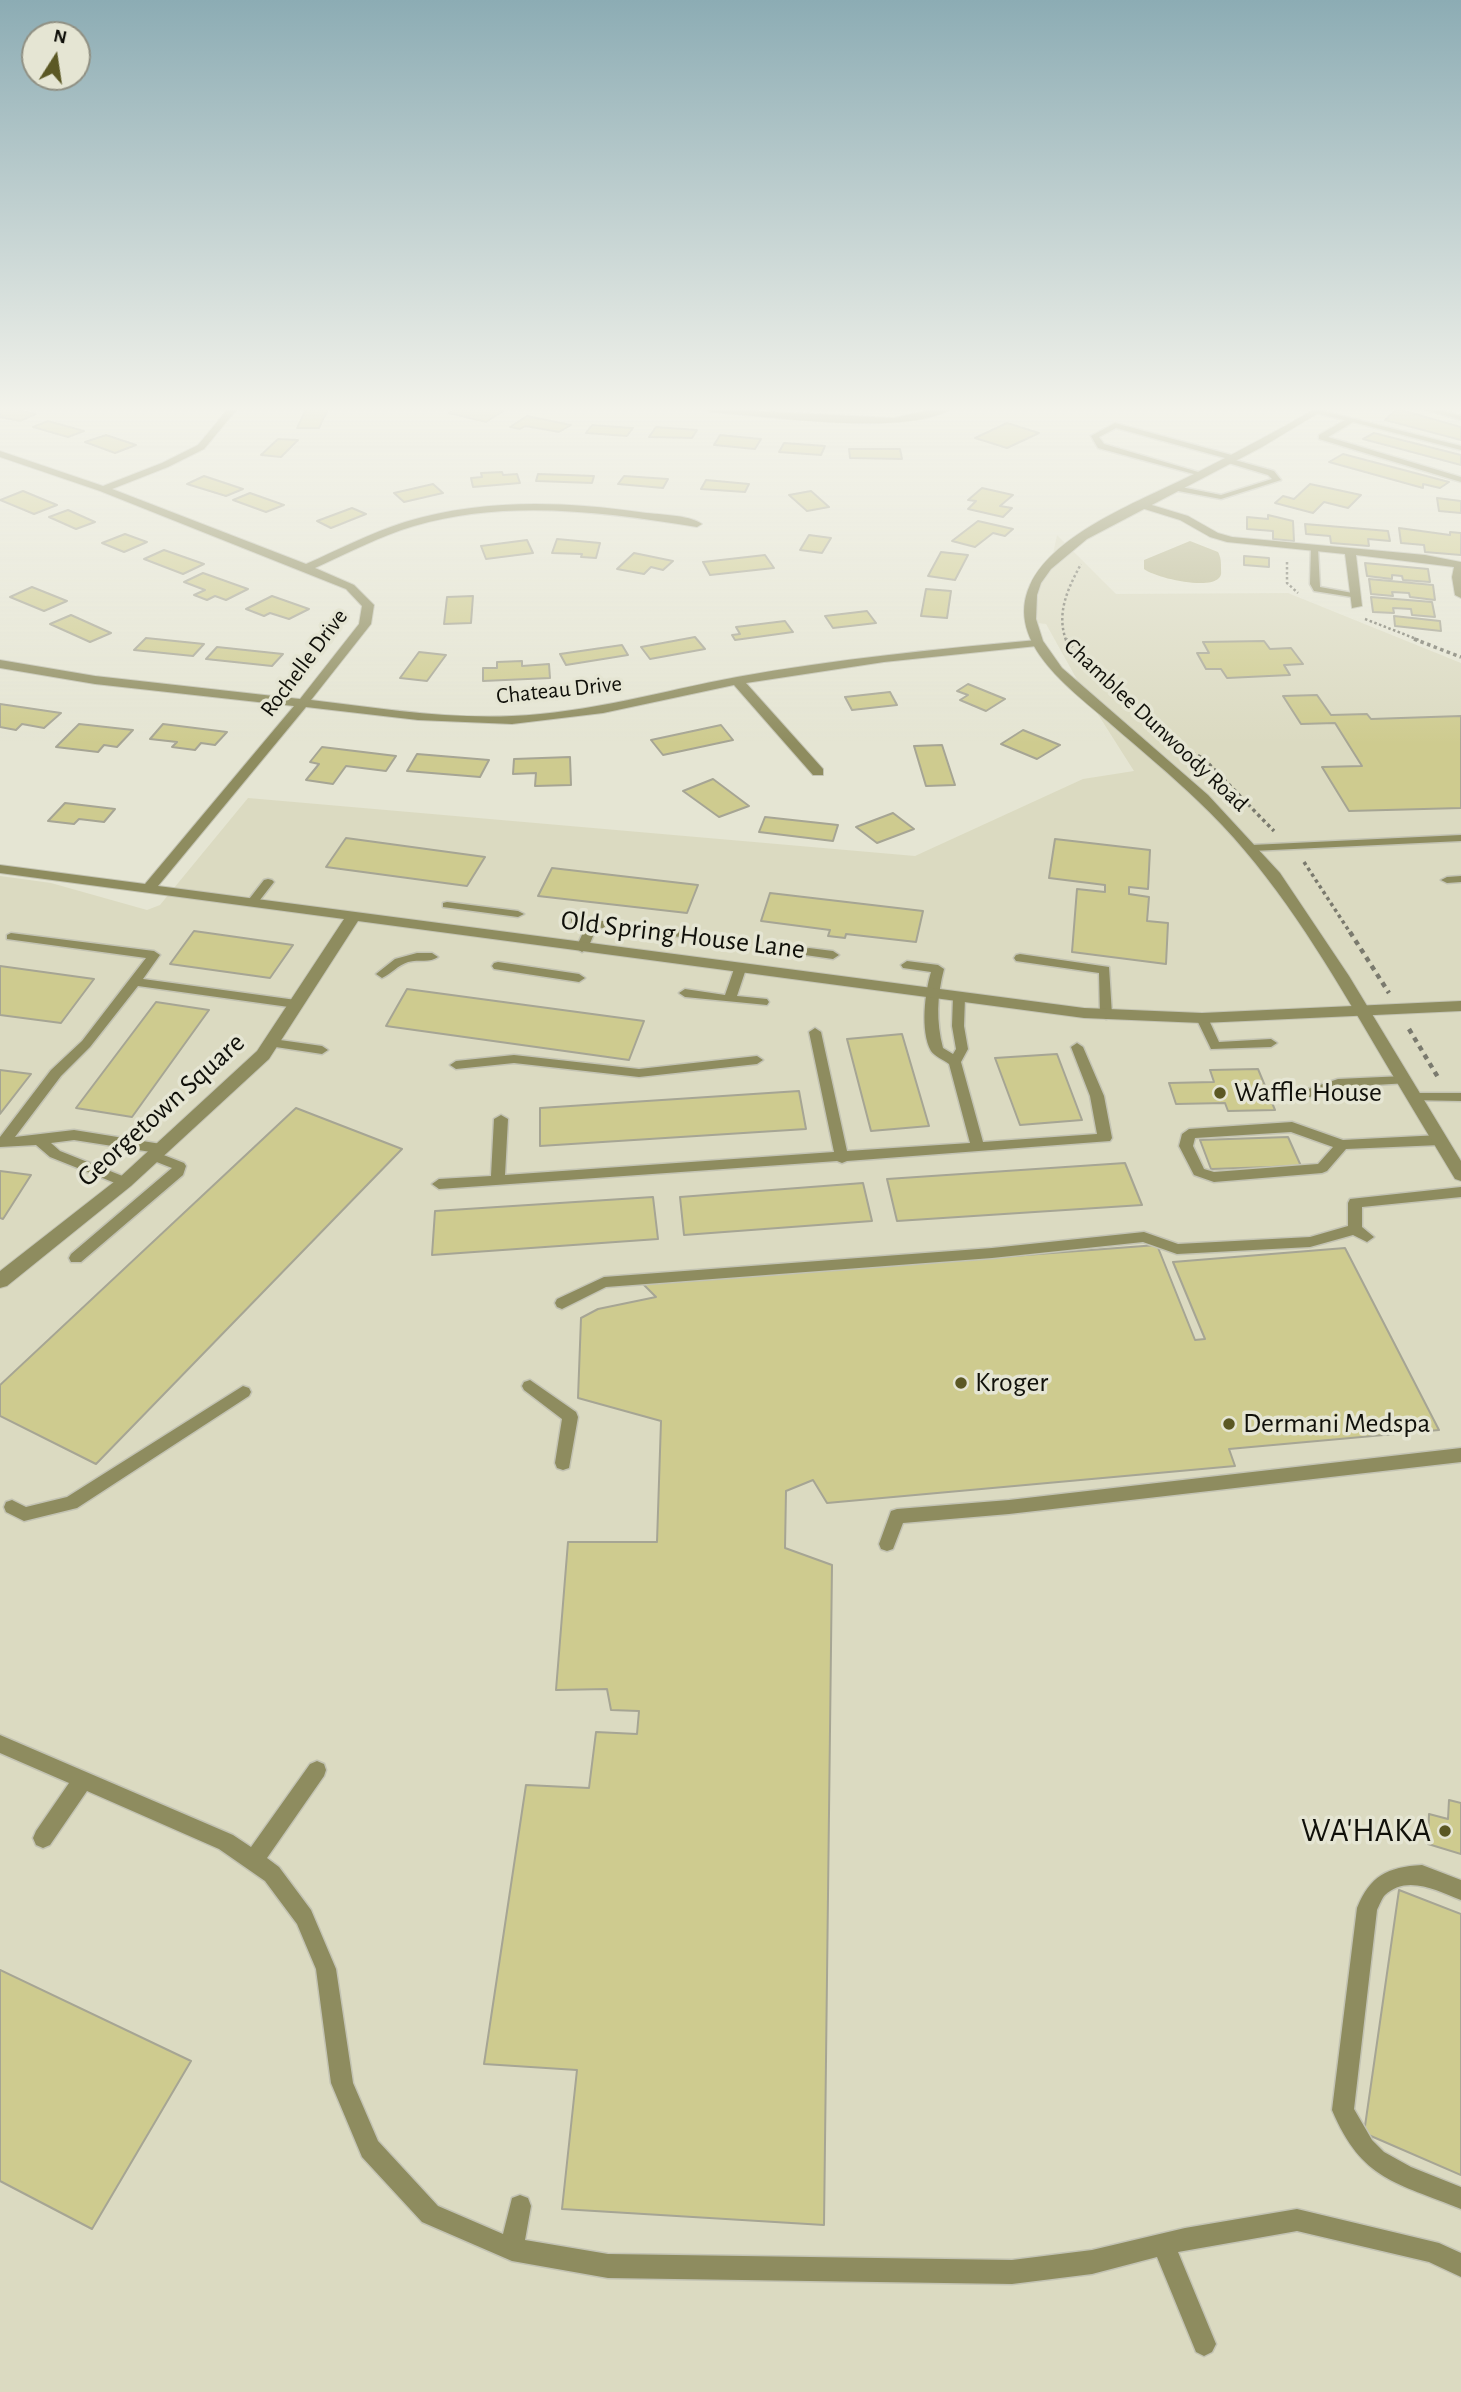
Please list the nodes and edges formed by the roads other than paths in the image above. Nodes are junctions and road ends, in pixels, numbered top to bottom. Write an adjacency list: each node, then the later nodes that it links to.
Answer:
1 (184, 521): 10 (street, Rochelle Drive)
2 (430, 521): 10 (street)
3 (676, 521): 6 (street)
4 (1113, 521): 13 (street, Chamblee Dunwoody Road)
5 (1189, 521): 7 (street)
6 (697, 524)
7 (1314, 548): 8 (street); 12 (lane)
8 (1350, 552): 9 (street); 12 (street)
9 (1461, 565): 11 (street)
10 (306, 568): 16 (street, Rochelle Drive)
11 (1461, 595)
12 (1356, 601)
13 (1037, 643): 15 (street, Chateau Drive); 19 (street, Chamblee Dunwoody Road)
14 (0, 664): 16 (street, Chateau Drive)
15 (737, 681): 16 (street, Chateau Drive); 17 (street)
16 (303, 704): 24 (street, Rochelle Drive)
17 (818, 772)
18 (1461, 838): 19 (lane)
19 (1252, 848): 53 (street, Chamblee Dunwoody Road)
20 (0, 869): 24 (street, Old Spring House Lane)
21 (1461, 879): 22 (lane)
22 (1447, 880)
23 (268, 882): 25 (lane)
24 (148, 890): 25 (street, Old Spring House Lane)
25 (252, 903): 28 (street, Old Spring House Lane)
26 (447, 905): 27 (lane)
27 (518, 914)
28 (353, 917): 35 (street, Old Spring House Lane); 51 (street, Georgetown Square)
29 (575, 921): 30 (lane)
30 (593, 923): 31 (lane); 35 (lane)
31 (612, 926)
32 (670, 933): 34 (lane)
33 (11, 937): 45 (lane)
34 (741, 943)
35 (582, 948): 42 (street, Old Spring House Lane)
36 (809, 952): 37 (lane)
37 (833, 955)
38 (432, 957): 43 (lane)
39 (1020, 958): 54 (lane)
40 (907, 965): 47 (lane)
41 (498, 966): 44 (lane)
42 (740, 969): 47 (street, Old Spring House Lane); 49 (lane)
43 (382, 974)
44 (579, 978)
45 (135, 982): 51 (lane); 71 (lane)
46 (685, 993): 49 (lane)
47 (931, 993): 48 (street, Old Spring House Lane); 62 (lane)
48 (959, 997): 54 (street, Old Spring House Lane); 62 (lane)
49 (730, 999): 50 (lane)
50 (763, 1002)
51 (296, 1004): 57 (street, Georgetown Square)
52 (1461, 1006): 53 (street, Old Spring House Lane)
53 (1363, 1012): 55 (street, Old Spring House Lane); 64 (street, Chamblee Dunwoody Road)
54 (1106, 1015): 55 (street, Old Spring House Lane)
55 (1202, 1017): 58 (lane)
56 (815, 1032): 75 (lane)
57 (273, 1043): 60 (lane); 74 (street, Georgetown Square)
58 (1271, 1043)
59 (1077, 1047): 73 (lane)
60 (322, 1050)
61 (757, 1060): 63 (lane)
62 (955, 1062): 73 (lane)
63 (456, 1066)
64 (1404, 1080): 65 (lane); 66 (street, Chamblee Dunwoody Road)
65 (1298, 1097)
66 (1414, 1097): 67 (lane); 70 (street, Chamblee Dunwoody Road)
67 (1455, 1097)
68 (501, 1119): 77 (lane)
69 (38, 1140): 71 (lane); 74 (lane); 78 (lane)
70 (1440, 1140): 72 (lane); 76 (street, Chamblee Dunwoody Road)
71 (2, 1142)
72 (1342, 1145): 72 (lane)
73 (978, 1148): 75 (lane)
74 (158, 1153): 78 (street, Georgetown Square); 81 (lane)
75 (842, 1158): 77 (lane)
76 (1461, 1175)
77 (498, 1181): 79 (lane)
78 (125, 1182): 82 (street, Georgetown Square)
79 (439, 1184)
80 (1461, 1192): 83 (lane)
81 (76, 1258)
82 (0, 1282)
83 (562, 1303)
84 (530, 1386): 87 (lane)
85 (243, 1392): 88 (lane)
86 (1461, 1455): 89 (lane)
87 (563, 1463)
88 (12, 1507)
89 (887, 1544)
90 (0, 1744): 92 (lane)
91 (317, 1770): 94 (lane)
92 (83, 1780): 93 (lane); 94 (lane)
93 (43, 1838)
94 (253, 1861): 99 (lane)
95 (1461, 1890): 96 (lane)
96 (1461, 2197)
97 (520, 2206): 99 (lane)
98 (1163, 2244): 99 (lane); 100 (lane); 101 (lane)
99 (512, 2249)
100 (1461, 2265)
101 (1204, 2344)

